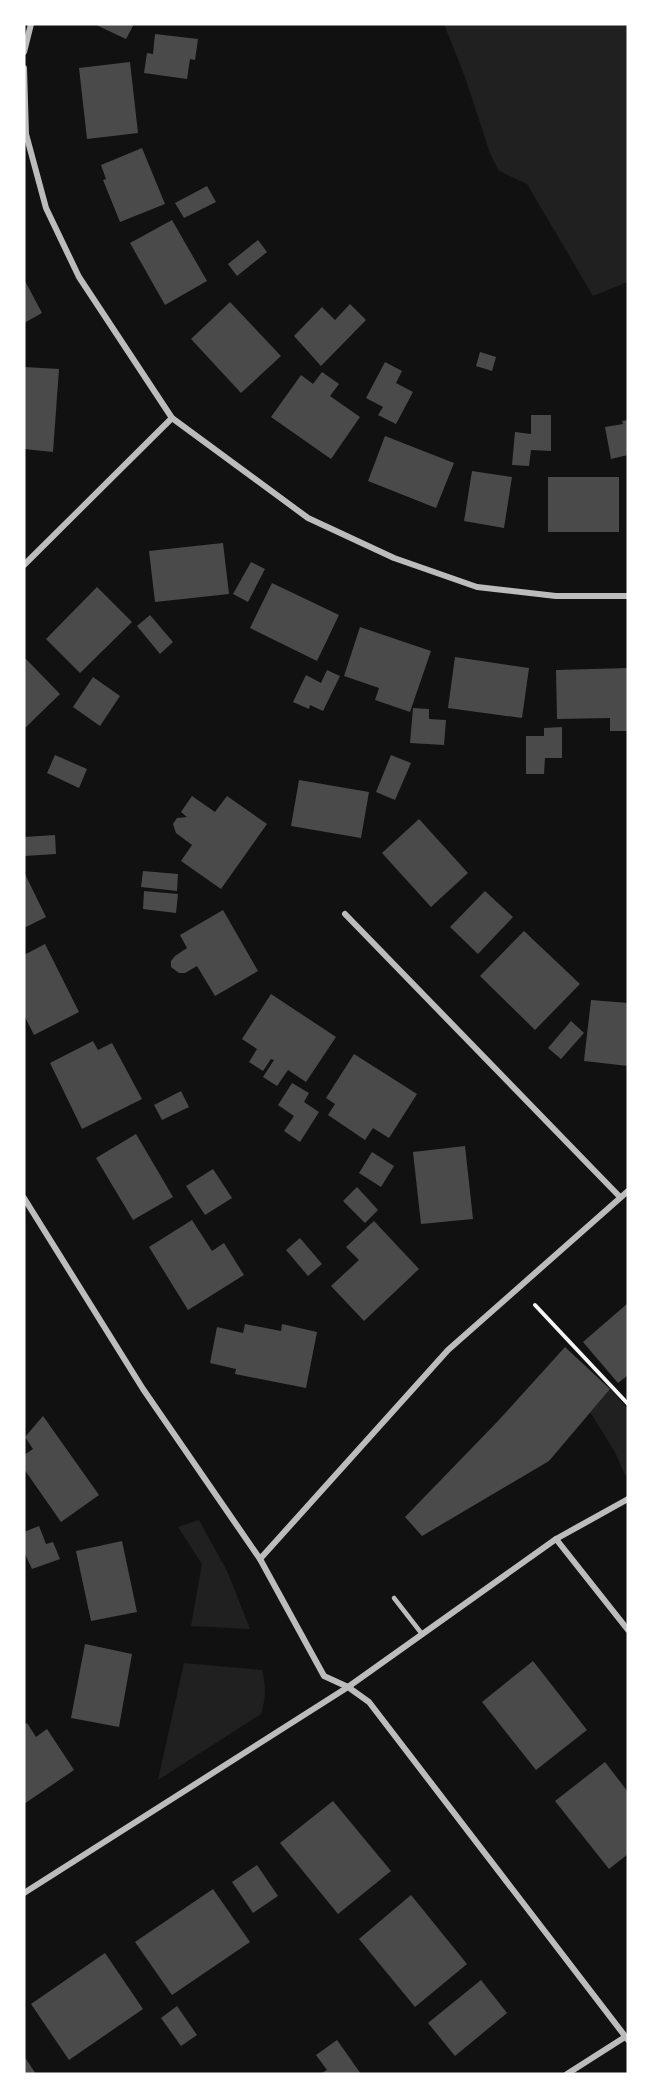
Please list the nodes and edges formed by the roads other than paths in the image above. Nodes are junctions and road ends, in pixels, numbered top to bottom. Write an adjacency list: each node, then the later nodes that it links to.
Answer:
1 (31, 24): 2 (street)
2 (24, 52)
3 (24, 68): 4 (street)
4 (172, 418): 5 (street); 6 (street)
5 (24, 566)
6 (628, 596)
7 (345, 914): 9 (street)
8 (628, 1191): 9 (street)
9 (620, 1197): 15 (street)
10 (24, 1198): 11 (street)
11 (30, 1210): 12 (street); 15 (street)
12 (24, 1215)
13 (628, 1499): 14 (street)
14 (556, 1539): 17 (street); 18 (street)
15 (260, 1559): 19 (street)
16 (394, 1598): 18 (lane)
17 (628, 1630)
18 (422, 1634): 19 (street)
19 (348, 1687): 20 (street); 21 (street)
20 (24, 1893)
21 (626, 2038): 22 (street)
22 (567, 2074)

